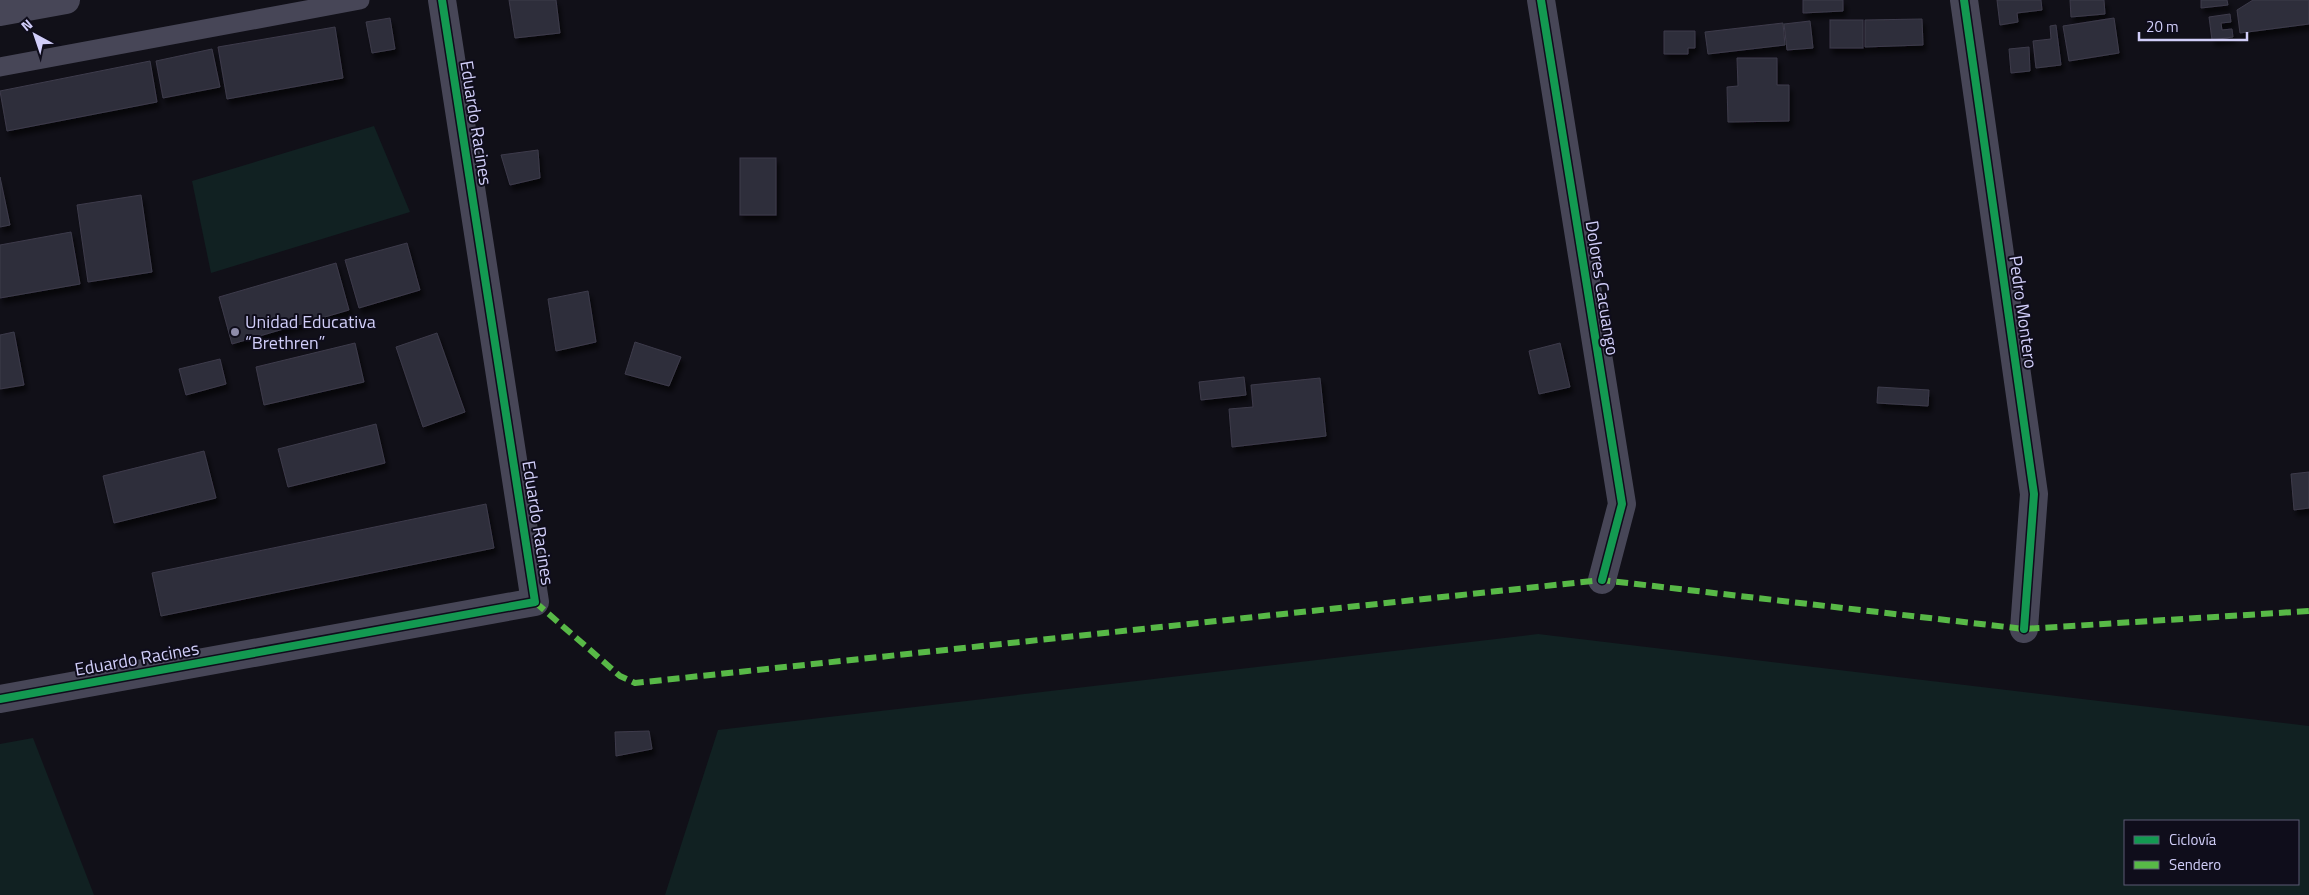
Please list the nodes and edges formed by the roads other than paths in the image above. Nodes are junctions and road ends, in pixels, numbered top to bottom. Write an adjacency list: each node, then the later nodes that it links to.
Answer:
1 (66, 0): 6 (street)
2 (360, 0): 7 (lane)
3 (442, 0): 10 (street, Eduardo Racines)
4 (1541, 0): 8 (street, Dolores Cacuango)
5 (1964, 0): 9 (street, Pedro Montero)
6 (0, 12)
7 (0, 67)
8 (1602, 580)
9 (2024, 629)
10 (0, 699)

